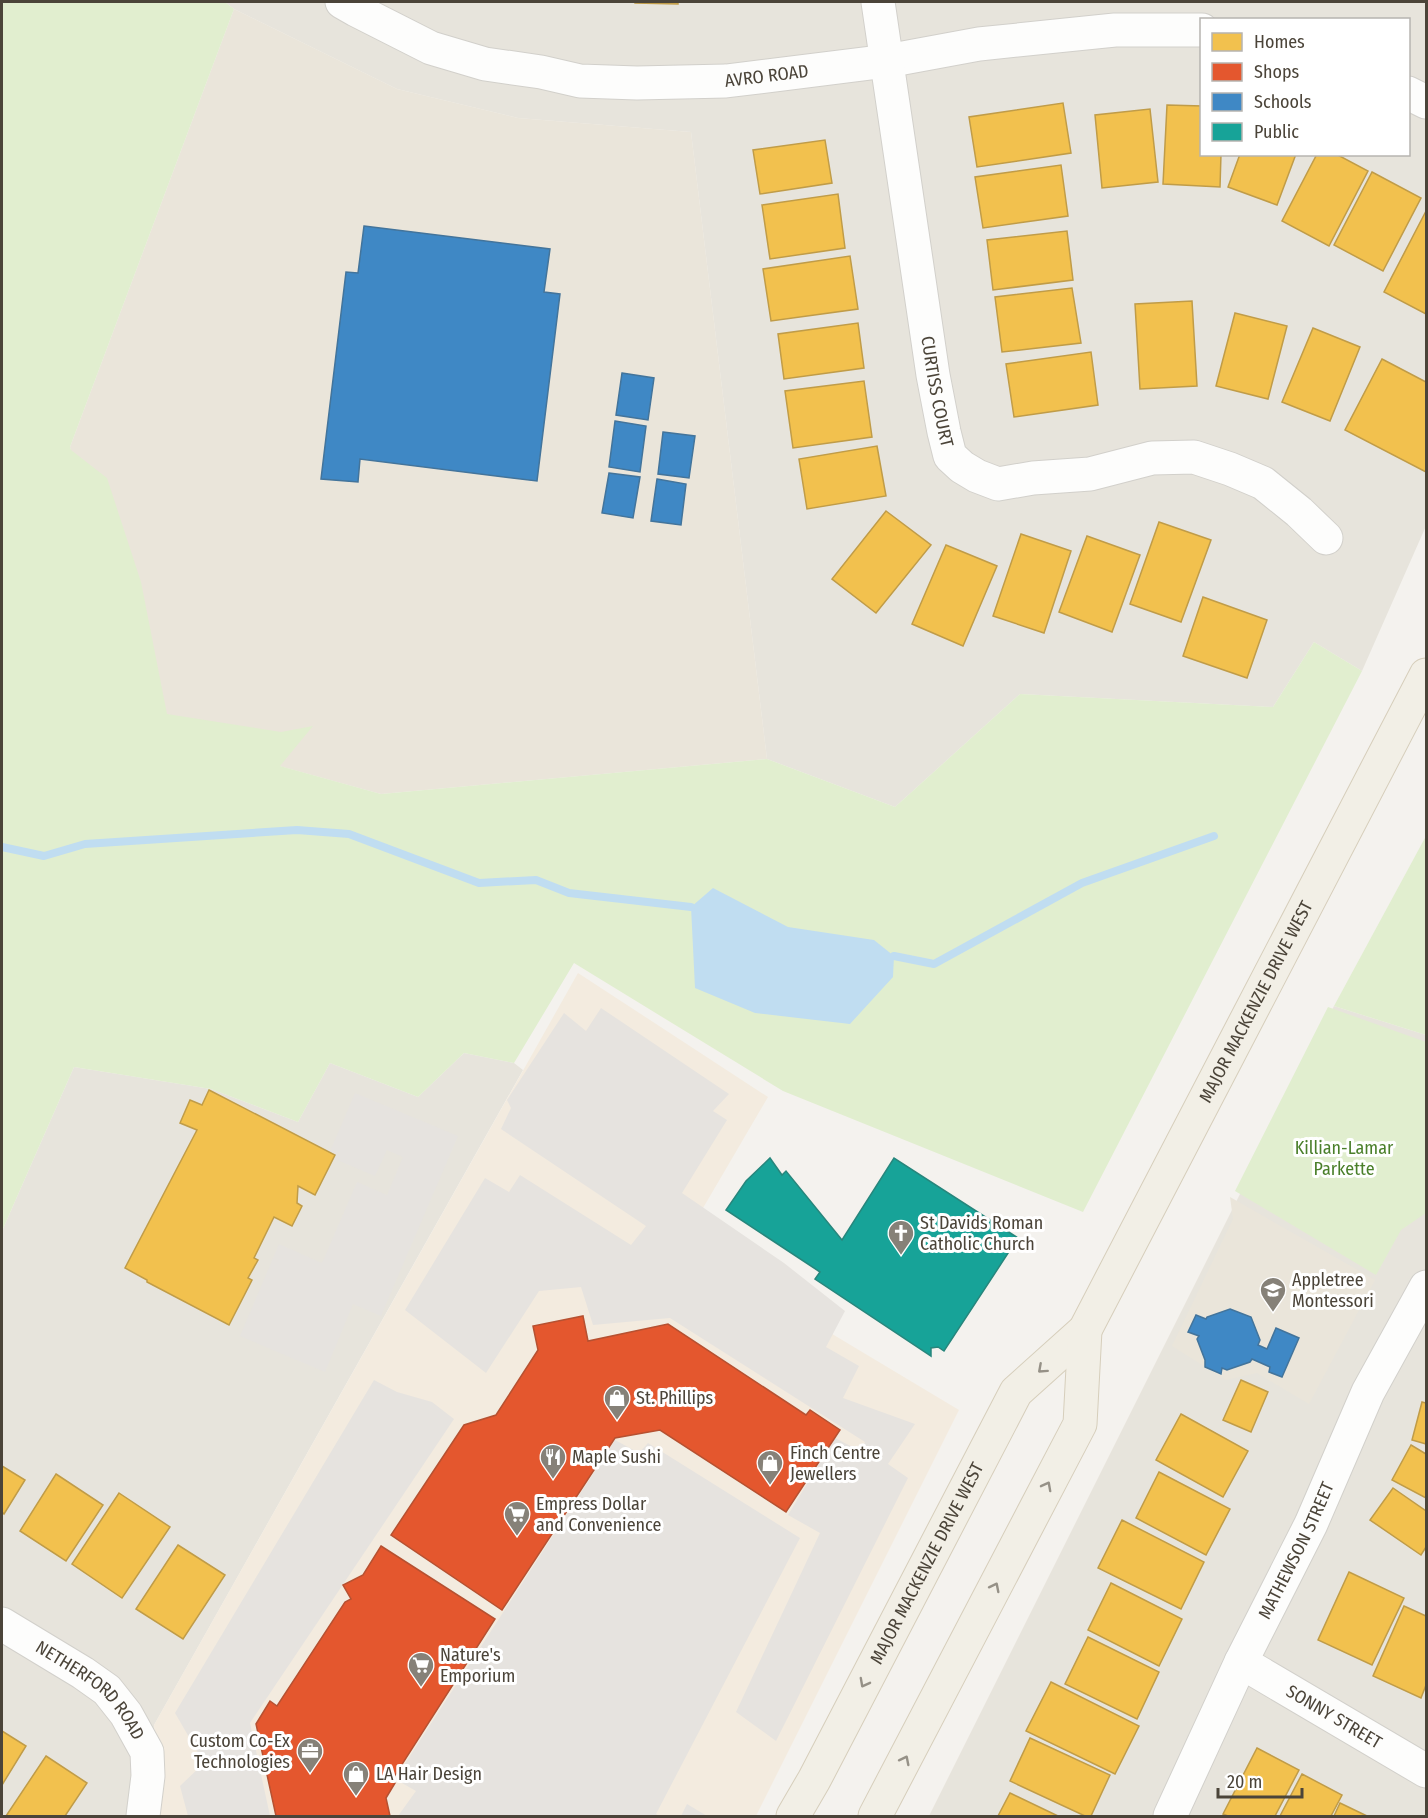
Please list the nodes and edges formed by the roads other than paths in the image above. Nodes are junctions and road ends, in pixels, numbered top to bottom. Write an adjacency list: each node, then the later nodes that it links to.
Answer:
1 (342, 2): 4 (street, AVRO ROAD)
2 (878, 2): 4 (street)
3 (1200, 30): 4 (street, AVRO ROAD)
4 (887, 61): 7 (street, CURTISS COURT)
5 (1410, 94): 6 (street)
6 (1426, 102)
7 (1326, 538)
8 (1426, 675): 10 (main road, MAJOR MACKENZIE DRIVE WEST)
9 (1426, 1287): 12 (street, MATHEWSON STREET)
10 (1086, 1330): 15 (main road, MAJOR MACKENZIE DRIVE WEST, one-way to 15); 16 (main road, MAJOR MACKENZIE DRIVE WEST, one-way to 10)
11 (2, 1624): 14 (street, NETHERFORD ROAD)
12 (1241, 1662): 13 (street, SONNY STREET); 17 (street, MATHEWSON STREET)
13 (1426, 1771)
14 (143, 1816)
15 (793, 1816)
16 (875, 1816)
17 (1170, 1816)

